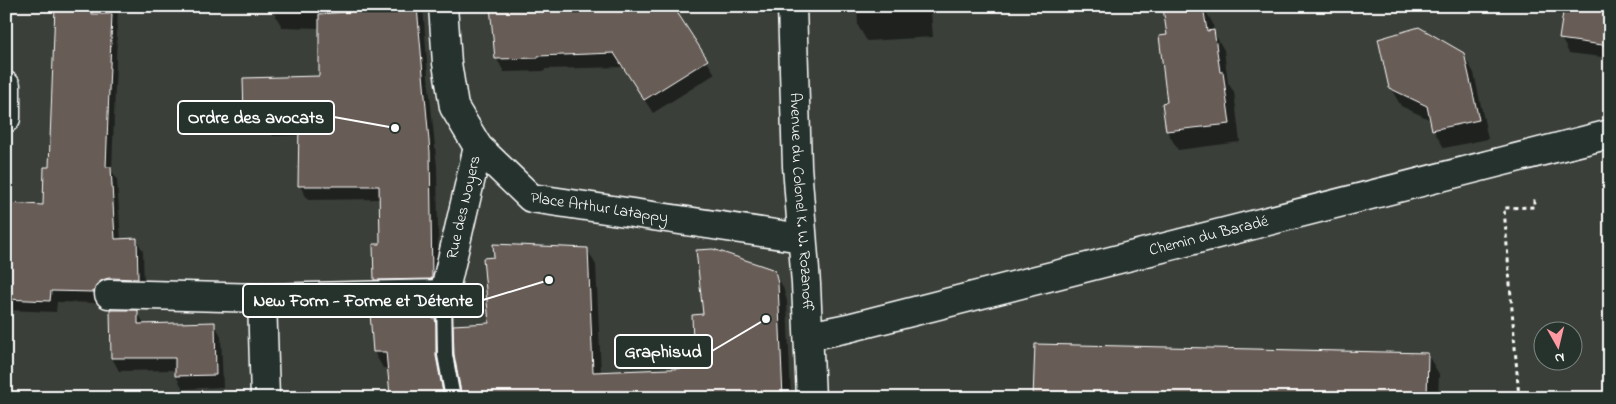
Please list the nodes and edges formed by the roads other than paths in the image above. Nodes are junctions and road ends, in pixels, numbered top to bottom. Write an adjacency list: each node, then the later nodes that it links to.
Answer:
1 (443, 6): 6 (street, Place Arthur Latappy)
2 (792, 6): 7 (street, Avenue du Colonel K. W. Rozanoff)
3 (6, 86): 4 (street)
4 (6, 118)
5 (1610, 134): 11 (street, Chemin du Baradé)
6 (478, 147): 7 (street, Place Arthur Latappy); 9 (street, Rue des Noyers)
7 (802, 238): 11 (street, Avenue du Colonel K. W. Rozanoff)
8 (109, 294): 10 (street)
9 (444, 294): 10 (street); 13 (lane)
10 (262, 298): 12 (street)
11 (809, 336): 14 (street, Avenue du Colonel K. W. Rozanoff)
12 (265, 398)
13 (454, 398)
14 (811, 398)

